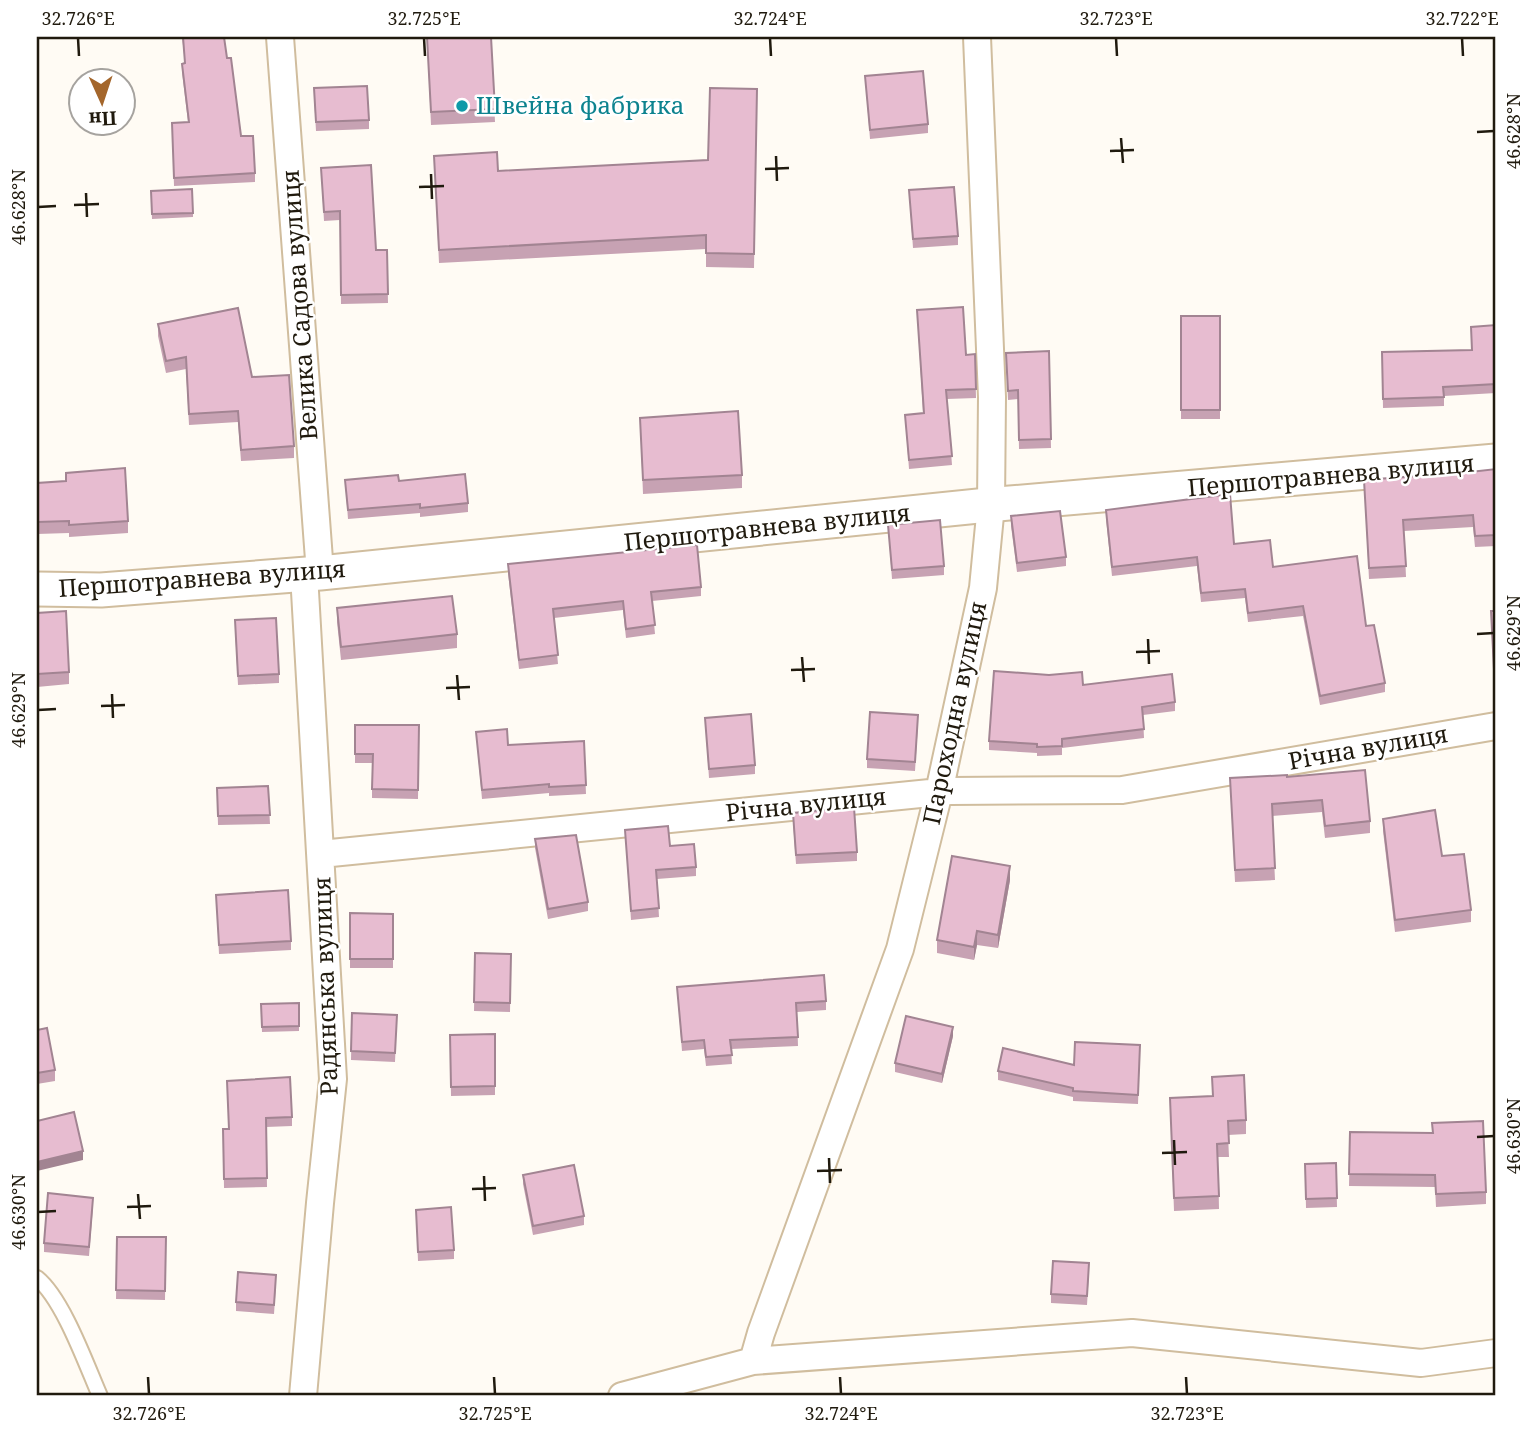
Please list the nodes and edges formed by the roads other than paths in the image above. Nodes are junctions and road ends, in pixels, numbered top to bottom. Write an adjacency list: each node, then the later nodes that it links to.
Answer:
1 (280, 37): 5 (street, Велика Садова вулиця)
2 (977, 37): 4 (street, Пароходна вулиця)
3 (1496, 461): 4 (street, Першотравнева вулиця)
4 (991, 505): 5 (street, Першотравнева вулиця); 8 (street, Пароходна вулиця)
5 (312, 573): 6 (street, Першотравнева вулиця); 9 (street, Радянська вулиця)
6 (37, 589)
7 (1496, 726): 8 (street, Річна вулиця)
8 (939, 792): 9 (street, Річна вулиця); 12 (street, Пароходна вулиця)
9 (321, 853): 14 (street, Радянська вулиця)
10 (37, 1279): 13 (lane)
11 (1496, 1353): 12 (street)
12 (753, 1361): 15 (street)
13 (100, 1396)
14 (303, 1396)
15 (622, 1396)

